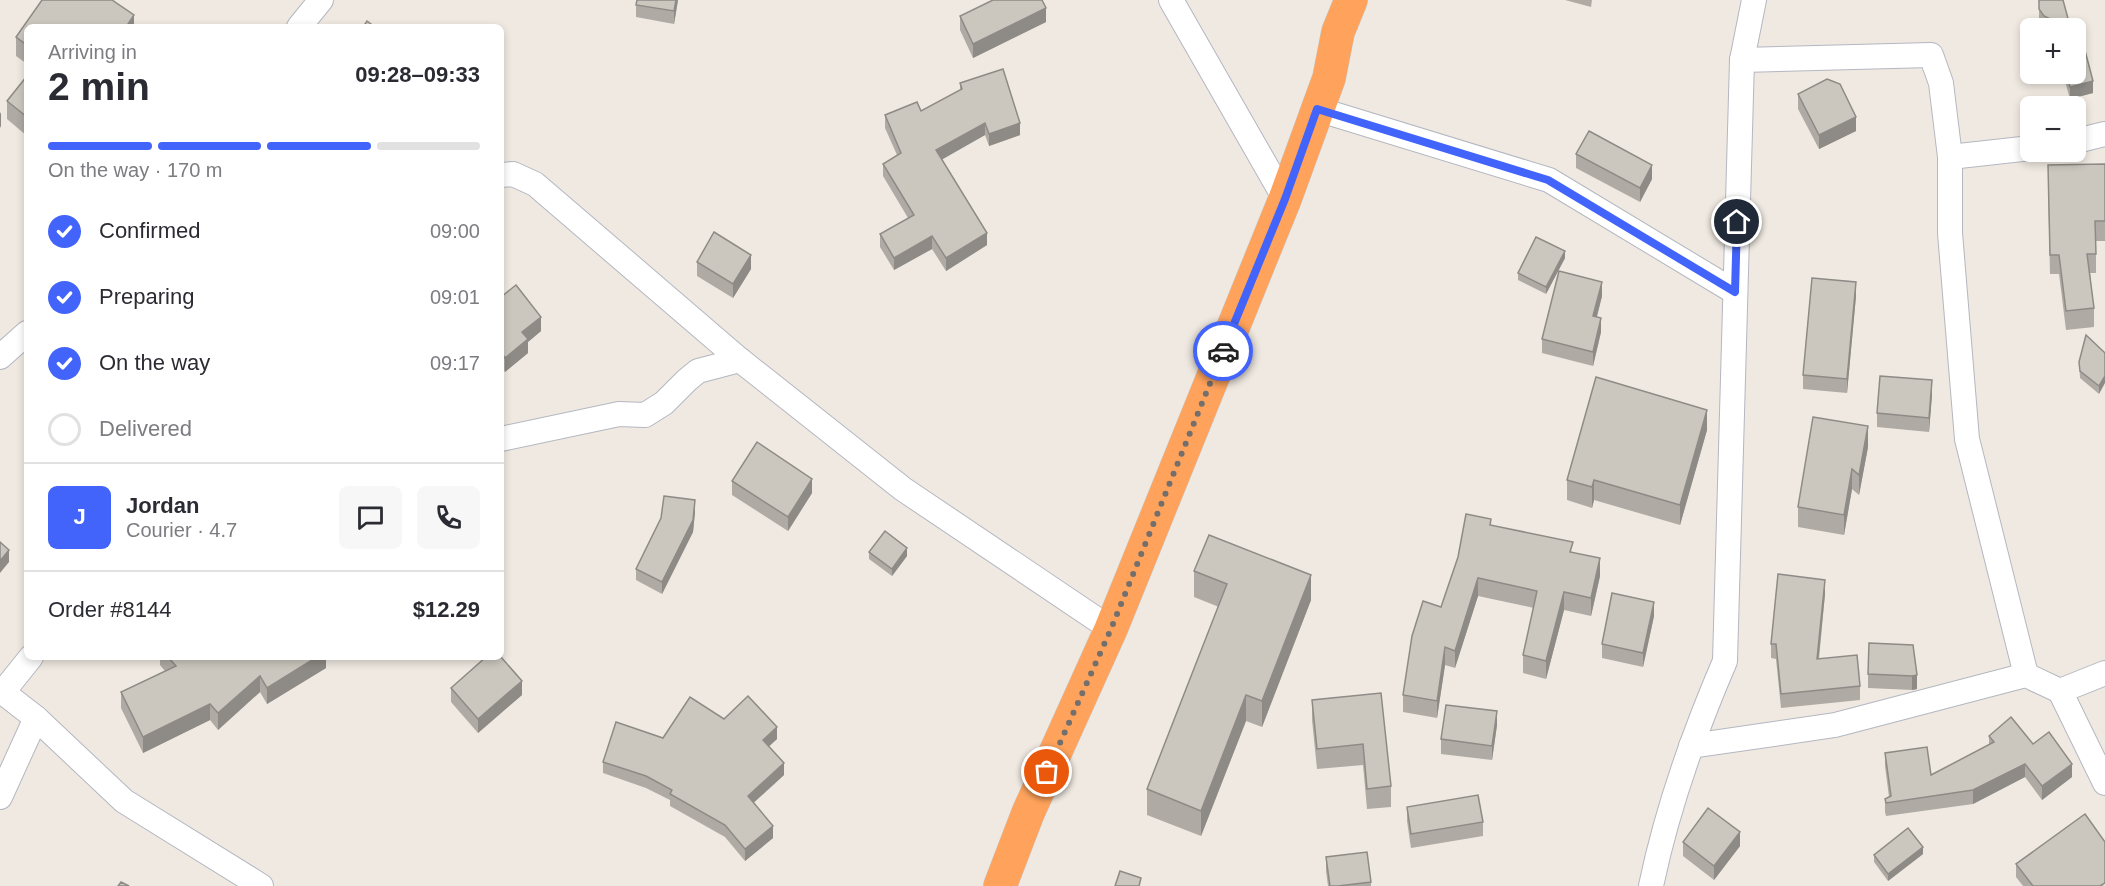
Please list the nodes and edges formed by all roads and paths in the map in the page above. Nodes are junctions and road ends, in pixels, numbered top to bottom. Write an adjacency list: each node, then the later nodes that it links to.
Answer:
1 (321, 0): 6 (street)
2 (1171, 0): 15 (street)
3 (1351, 0): 8 (highway)
4 (1372, 0): 8 (highway)
5 (1754, 0): 7 (street)
6 (301, 24)
7 (1742, 60): 13 (street); 16 (street)
8 (1329, 78): 9 (highway)
9 (1317, 109): 15 (highway); 16 (street)
10 (2105, 134): 11 (street)
11 (2086, 139)
12 (2020, 149): 13 (street)
13 (1950, 157): 24 (street)
14 (504, 175): 19 (street)
15 (1285, 199): 21 (highway)
16 (1735, 292): 28 (street)
17 (24, 336): 18 (street)
18 (0, 357)
19 (740, 360): 20 (street); 21 (street)
20 (504, 438)
21 (1111, 629): 32 (highway)
22 (29, 660): 25 (street)
23 (2105, 673): 26 (street)
24 (2026, 675): 26 (street); 28 (street)
25 (2, 691): 27 (street)
26 (2060, 691): 29 (street)
27 (36, 718): 30 (street); 31 (street)
28 (1691, 747): 33 (street)
29 (2105, 783)
30 (0, 797)
31 (261, 886)
32 (1000, 886)
33 (1651, 886)

